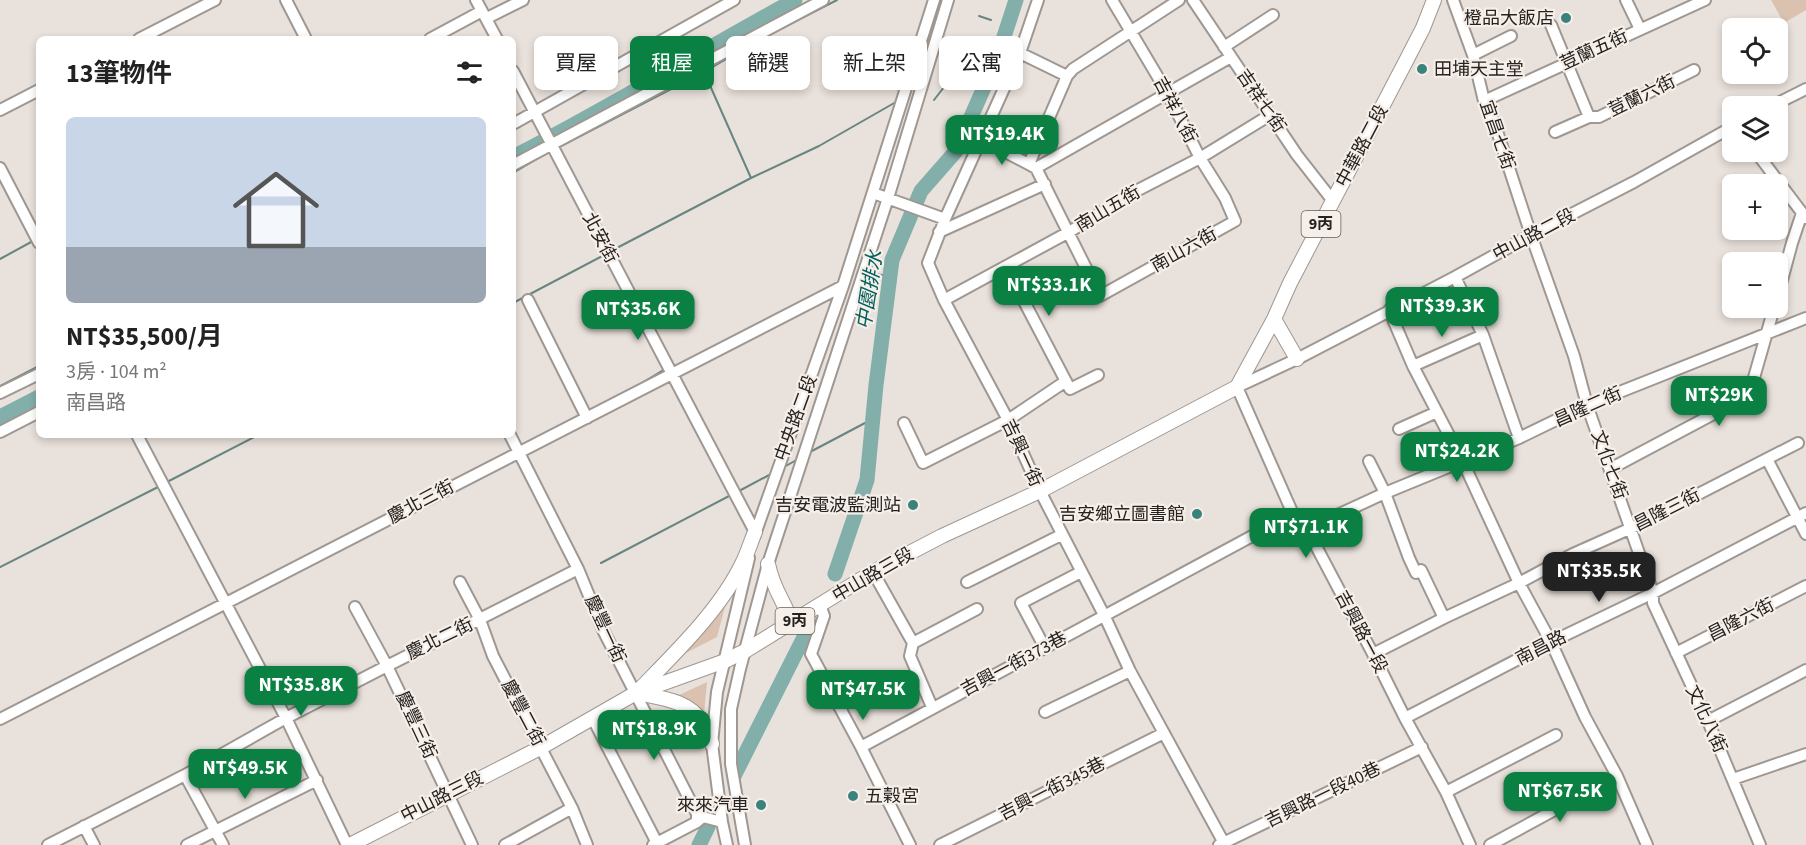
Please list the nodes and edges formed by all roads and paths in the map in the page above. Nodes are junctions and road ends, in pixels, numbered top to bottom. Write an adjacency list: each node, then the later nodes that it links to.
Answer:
1 (215, 0): 22 (street)
2 (286, 0): 23 (street)
3 (476, 0): 17 (street)
4 (523, 0): 17 (street)
5 (734, 0): 43 (street)
6 (823, 0): 50 (street)
7 (934, 0): 57 (street, 中央路二段)
8 (948, 0): 58 (street, 中央路二段)
9 (1038, 0): 27 (street, 吉興一街)
10 (1112, 0): 21 (street, 吉祥八街)
11 (1179, 0): 21 (street)
12 (1193, 0): 28 (street, 吉祥七街)
13 (1434, 0): 59 (main road, 中華路二段 / 9丙)
14 (1453, 0): 30 (street, 宜昌七街)
15 (1626, 0): 20 (street)
16 (1705, 0): 20 (street, 荳蘭五街)
17 (484, 15): 24 (street); 25 (street)
18 (1273, 15): 28 (street)
19 (1551, 25): 32 (street)
20 (1640, 29): 32 (street, 荳蘭五街)
21 (1131, 32): 35 (street); 39 (street, 吉祥八街)
22 (145, 36)
23 (304, 36)
24 (437, 36)
25 (495, 36)
26 (1511, 36): 30 (street)
27 (1023, 44)
28 (1224, 47): 31 (street, 吉祥七街)
29 (1023, 54): 35 (street)
30 (1473, 55): 41 (street, 宜昌七街)
31 (1232, 57): 39 (street); 44 (street, 吉祥七街)
32 (1567, 63): 41 (street, 荳蘭五街); 45 (street)
33 (1694, 70): 45 (street, 荳蘭六街)
34 (516, 76): 43 (street, 北安街)
35 (1067, 76): 54 (street)
36 (1806, 89): 40 (street)
37 (1003, 90): 49 (street, 吉興一街)
38 (36, 92): 42 (street)
39 (1167, 94): 51 (street, 吉祥八街); 54 (street)
40 (1788, 98)
41 (1484, 101): 65 (street, 宜昌七街)
42 (0, 110)
43 (535, 115): 46 (street); 50 (street, 北安街)
44 (1270, 115): 51 (street, 南山五街); 59 (street, 吉祥七街)
45 (1589, 117): 47 (street, 荳蘭六街)
46 (516, 123)
47 (1555, 132)
48 (1722, 133): 65 (street, 中山路二段)
49 (981, 139): 54 (street); 61 (street, 吉興一街)
50 (549, 140): 53 (street); 81 (street, 北安街)
51 (1200, 158): 62 (street, 吉祥八街); 64 (street, 南山五街)
52 (1764, 162): 60 (street)
53 (516, 163)
54 (1032, 166): 56 (street)
55 (0, 168): 66 (street)
56 (1045, 184): 63 (street); 64 (street)
57 (873, 194): 58 (street); 70 (street, 中央路二段)
58 (888, 198): 61 (street); 113 (street, 中央路二段)
59 (1333, 201): 76 (main road, 中華路二段 / 9丙)
60 (1804, 216): 67 (street)
61 (943, 219): 63 (street, 吉興一街)
62 (1235, 221): 64 (street, 南山六街)
63 (939, 232): 72 (street, 吉興一街)
64 (1069, 232): 68 (street, 南山五街)
65 (1531, 234): 69 (street, 中山路二段); 87 (street, 文化七街)
66 (36, 237)
67 (1788, 258)
68 (1006, 267): 72 (street, 南山五街); 84 (street)
69 (1455, 277): 73 (street, 中山路二段); 77 (street)
70 (843, 286): 81 (street, 慶北三街); 110 (street, 中央路二段)
71 (528, 300): 90 (street)
72 (944, 300): 91 (street, 吉興一街)
73 (1389, 310): 79 (street, 中山路二段); 80 (street)
74 (1771, 318): 78 (street)
75 (1806, 318): 78 (street, 昌隆二街)
76 (1274, 319): 79 (main road); 85 (main road, 中華路二段 / 9丙)
77 (1483, 335): 80 (street); 97 (street)
78 (1766, 335): 87 (street, 昌隆二街); 103 (street)
79 (1297, 359): 85 (street, 中山路二段)
80 (1413, 366): 88 (street)
81 (670, 373): 90 (street, 慶北三街); 110 (street, 北安街)
82 (36, 375): 86 (street)
83 (1098, 375): 84 (street)
84 (1066, 381): 91 (street)
85 (1237, 387): 104 (main road, 中山路三段 / 9丙); 106 (street, 吉興路一段)
86 (0, 393)
87 (1587, 405): 97 (street, 昌隆二街); 103 (street, 文化七街)
88 (1437, 412): 93 (street); 102 (street)
89 (36, 414): 94 (street)
90 (586, 418): 99 (street, 慶北三街)
91 (1008, 420): 92 (street); 104 (street, 吉興一街)
92 (904, 423)
93 (1399, 429)
94 (0, 432)
95 (139, 438): 122 (street)
96 (512, 438): 99 (street, 慶豐一街)
97 (1519, 438): 102 (street, 昌隆二街)
98 (1798, 443): 100 (street, 昌隆三街)
99 (518, 451): 114 (street, 慶豐一街); 122 (street, 慶北三街)
100 (1767, 459): 107 (street); 108 (street, 昌隆三街)
101 (1369, 461): 105 (street)
102 (1463, 462): 105 (street, 昌隆二街); 119 (street)
103 (1611, 469): 108 (street, 文化七街)
104 (1040, 491): 112 (street, 吉興一街); 115 (main road, 中山路三段 / 9丙)
105 (1385, 493): 109 (street, 昌隆二街); 127 (street)
106 (1293, 514): 109 (street, 吉興路一段); 126 (street, 吉興一街373巷)
107 (1802, 515): 111 (street); 121 (street, 南昌路)
108 (1631, 528): 119 (street, 昌隆三街); 121 (street, 文化七街)
109 (1307, 529): 135 (street, 吉興路一段)
110 (755, 531): 136 (street, 中央路二段); 140 (main road)
111 (1806, 534)
112 (1061, 535): 116 (street, 吉興一街); 118 (street)
113 (768, 564): 129 (main road); 133 (street, 中央路二段)
114 (578, 569): 128 (street, 慶北二街); 140 (street, 慶豐一街)
115 (873, 572): 123 (main road, 中山路三段 / 9丙); 131 (street)
116 (1081, 572): 126 (street, 吉興一街); 132 (street)
117 (460, 582): 128 (street, 慶豐二街)
118 (967, 582)
119 (1519, 584): 127 (street, 昌隆三街); 130 (street)
120 (1806, 586): 134 (street, 昌隆六街)
121 (1653, 593): 130 (street, 南昌路); 134 (street, 文化八街)
122 (225, 605): 143 (street); 145 (street, 慶北三街)
123 (820, 605): 129 (main road, 中山路三段 / 9丙); 151 (street)
124 (355, 607): 137 (street, 慶豐三街)
125 (977, 609): 131 (street)
126 (1104, 617): 132 (street, 吉興一街373巷); 139 (street, 吉興一街)
127 (1444, 618): 135 (street, 昌隆三街)
128 (480, 620): 137 (street, 慶北二街); 153 (street, 慶豐二街)
129 (792, 623): 133 (main road, 中山路三段 / 9丙)
130 (1551, 642): 144 (street, 南昌路); 156 (street)
131 (913, 643): 141 (street)
132 (1045, 648): 141 (street, 吉興一街373巷)
133 (745, 651): 136 (main road, 中山路三段 / 9丙); 177 (street, 中央路二段)
134 (1676, 653): 147 (street, 文化八街)
135 (1373, 654): 144 (street, 吉興路一段)
136 (725, 661): 140 (main road, 中山路三段 / 9丙); 150 (street, 中央路二段)
137 (387, 666): 143 (street, 慶北二街); 160 (street, 慶豐三街)
138 (1806, 670): 147 (street)
139 (1130, 671): 142 (street); 148 (street, 吉興一街)
140 (636, 693): 146 (main road, 中山路三段 / 9丙); 150 (main road); 162 (street, 慶豐一街)
141 (932, 707): 151 (street, 吉興一街373巷)
142 (1045, 712)
143 (286, 718): 155 (street, 慶北二街); 158 (street)
144 (1405, 718): 152 (street, 吉興路一段)
145 (0, 719)
146 (592, 719): 153 (main road, 中山路三段 / 9丙); 166 (street)
147 (1708, 721): 157 (street, 文化八街)
148 (1164, 733): 167 (street, 吉興一街); 179 (street, 吉興一街345巷)
149 (1556, 735): 159 (street)
150 (712, 744): 163 (street, 中央路二段)
151 (861, 747): 178 (street)
152 (1422, 747): 159 (street, 吉興路一段); 167 (street, 吉興路一段40巷)
153 (540, 748): 160 (main road, 中山路三段 / 9丙); 161 (street, 慶豐二街)
154 (1806, 754): 157 (street)
155 (185, 775): 164 (street, 慶北二街); 165 (street)
156 (1617, 776): 181 (street); 182 (street)
157 (1733, 779): 183 (street, 文化八街)
158 (317, 780): 165 (street); 172 (street)
159 (1446, 792): 180 (street, 吉興路一段)
160 (448, 794): 172 (main road, 中山路三段 / 9丙); 173 (street, 慶豐三街)
161 (572, 808): 174 (street); 175 (street, 慶豐二街)
162 (697, 822): 163 (street); 166 (street)
163 (722, 822): 176 (street, 中央路二段)
164 (84, 826): 168 (street, 慶北二街); 169 (street)
165 (216, 830): 170 (street); 171 (street)
166 (655, 844)
167 (1223, 844)
168 (48, 845)
169 (94, 845)
170 (187, 845)
171 (223, 845)
172 (348, 845)
173 (472, 845)
174 (505, 845)
175 (587, 845)
176 (727, 845)
177 (745, 845)
178 (910, 845)
179 (940, 845)
180 (1470, 845)
181 (1490, 845)
182 (1647, 845)
183 (1760, 845)

